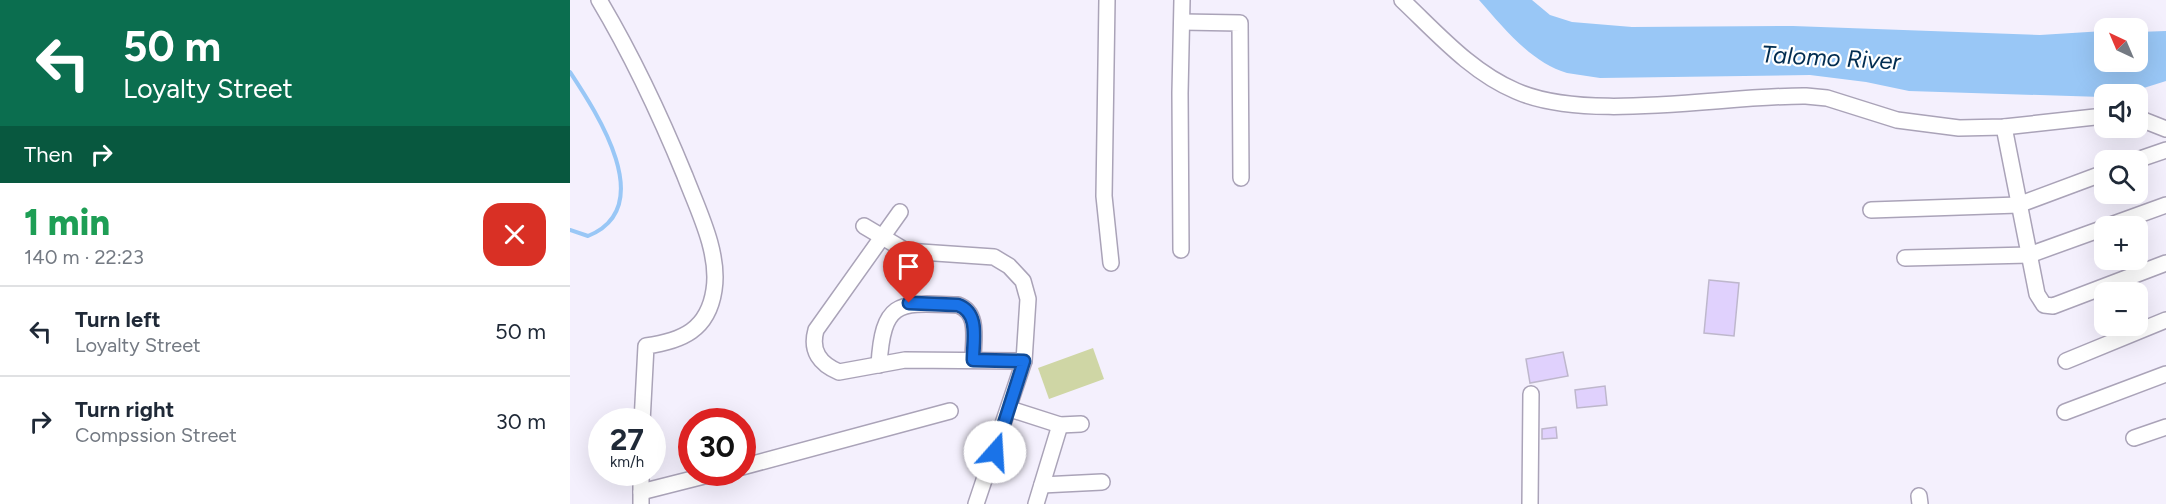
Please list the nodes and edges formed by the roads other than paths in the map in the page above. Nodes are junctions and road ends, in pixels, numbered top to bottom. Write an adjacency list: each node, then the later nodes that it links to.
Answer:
1 (599, 0): 34 (street)
2 (1107, 0): 25 (street)
3 (1182, 0): 5 (street)
4 (1402, 0): 8 (street)
5 (1182, 22): 13 (street); 22 (street)
6 (2094, 117): 8 (street)
7 (2148, 122): 9 (street)
8 (2004, 127): 14 (street)
9 (2166, 129)
10 (2166, 150): 11 (street)
11 (2148, 156)
12 (2094, 177): 14 (street)
13 (1241, 178)
14 (2018, 205): 16 (street); 23 (street)
15 (2166, 206): 18 (street)
16 (1871, 210)
17 (900, 212): 21 (street)
18 (2137, 216)
19 (864, 226): 21 (street)
20 (2094, 231): 23 (street)
21 (882, 237): 29 (street); 31 (street)
22 (1181, 250)
23 (2029, 255): 24 (street); 26 (street)
24 (1905, 258)
25 (1111, 262)
26 (2166, 263)
27 (2166, 320): 30 (street)
28 (973, 360): 29 (street); 31 (street); 31 (street)
29 (1024, 361): 35 (street)
30 (2066, 361)
31 (879, 365)
32 (2166, 374): 37 (street)
33 (1530, 394): 49 (street)
34 (643, 408)
35 (1010, 409): 39 (street); 47 (street)
36 (950, 411): 42 (street)
37 (2065, 411)
38 (1082, 424): 39 (street)
39 (1060, 425): 44 (street)
40 (2166, 427): 41 (street)
41 (2134, 438)
42 (756, 463)
43 (1102, 482): 44 (street)
44 (1042, 485): 48 (street)
45 (678, 486): 46 (street)
46 (641, 498)
47 (976, 504)
48 (1036, 504)
49 (1530, 504)

